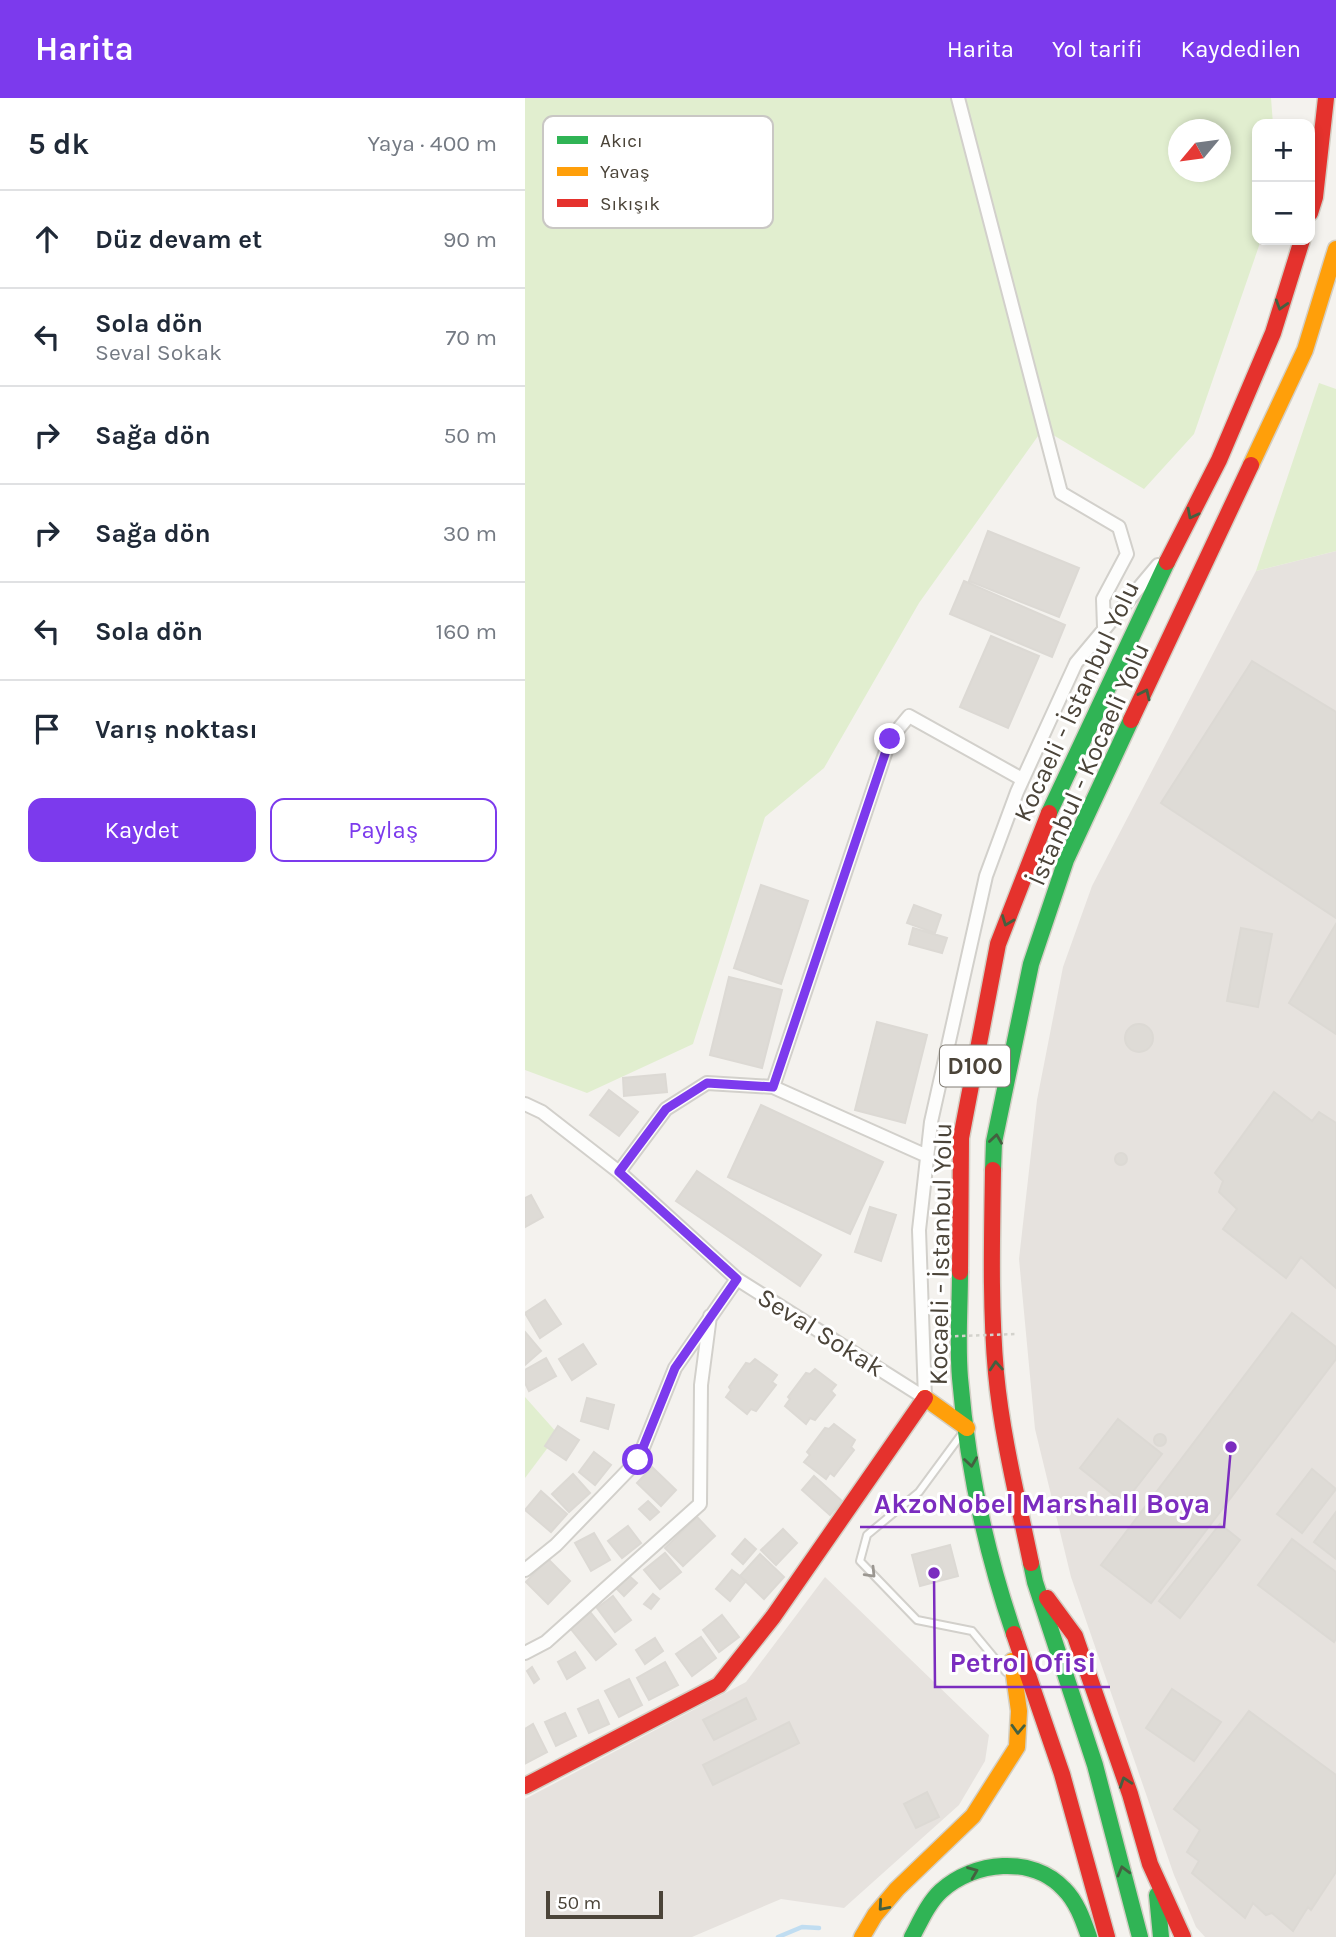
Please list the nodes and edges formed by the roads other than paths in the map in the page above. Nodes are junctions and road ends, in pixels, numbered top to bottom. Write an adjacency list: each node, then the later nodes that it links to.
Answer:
1 (958, 98): 9 (street)
2 (1326, 98): 3 (main road)
3 (1315, 197)
4 (1299, 245): 8 (main road, Kocaeli - İstanbul Yolu / D100, one-way to 8)
5 (1336, 249): 7 (main road, İstanbul - Kocaeli Yolu / D100)
6 (1336, 272): 7 (main road)
7 (1305, 350): 21 (main road, İstanbul - Kocaeli Yolu / D100, one-way to 7)
8 (1177, 544): 9 (street); 18 (main road, Kocaeli - İstanbul Yolu / D100, one-way to 18)
9 (1104, 627): 10 (street)
10 (1022, 779): 11 (street); 13 (street)
11 (773, 1087): 13 (street); 14 (street)
12 (525, 1104): 14 (street, Seval Sokak)
13 (927, 1156): 17 (street)
14 (619, 1172): 15 (street, Seval Sokak)
15 (737, 1279): 16 (street); 17 (street, Seval Sokak)
16 (711, 1316): 20 (street); 22 (street)
17 (925, 1398): 18 (main road); 24 (main road)
18 (967, 1428): 19 (main road, Kocaeli - İstanbul Yolu / D100, one-way to 19); 23 (lane, one-way to 23)
19 (994, 1565): 23 (main road); 29 (main road, Kocaeli - İstanbul Yolu / D100)
20 (525, 1570)
21 (1035, 1582): 25 (main road, one-way to 21); 30 (main road, İstanbul - Kocaeli Yolu / D100, one-way to 21)
22 (525, 1653)
23 (1016, 1685): 26 (main road, one-way to 26)
24 (525, 1786)
25 (1155, 1876): 31 (main road); 32 (main road)
26 (862, 1937)
27 (912, 1937): 28 (main road, one-way to 28)
28 (1089, 1937)
29 (1107, 1937)
30 (1140, 1937)
31 (1161, 1937)
32 (1183, 1937)

